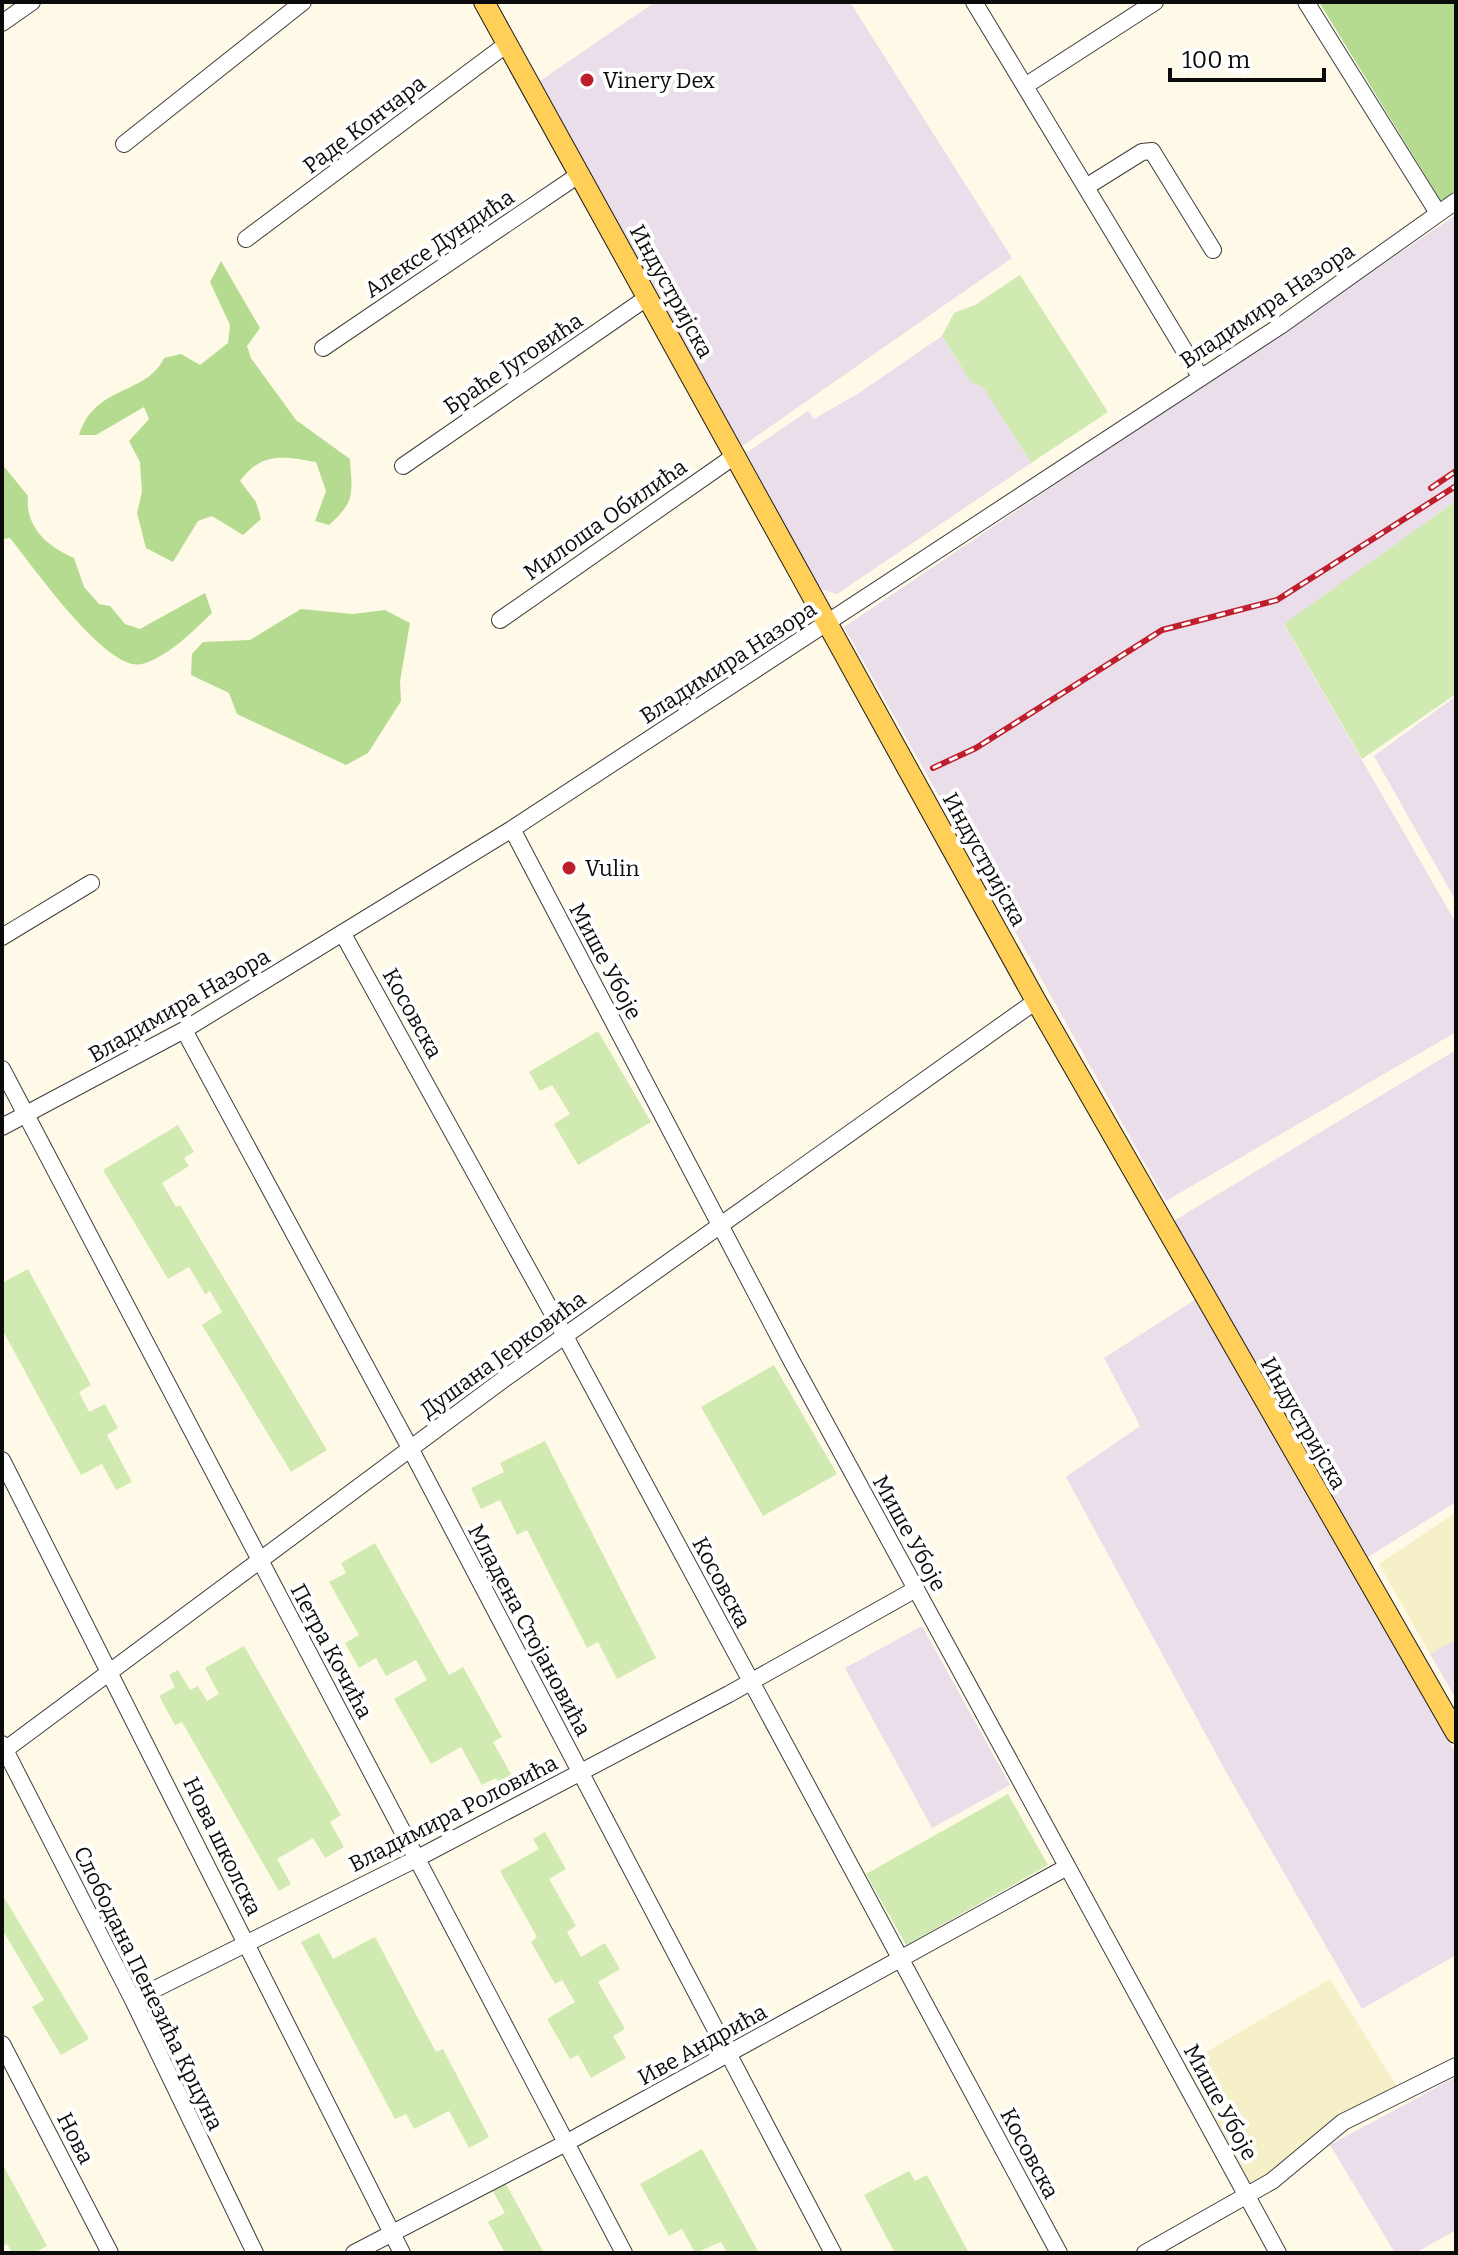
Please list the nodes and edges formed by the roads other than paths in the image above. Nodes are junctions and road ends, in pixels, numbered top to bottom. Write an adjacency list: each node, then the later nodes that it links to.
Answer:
1 (32, 2): 7 (street)
2 (303, 2): 10 (street)
3 (484, 2): 8 (main road, Индустријска)
4 (974, 2): 9 (street)
5 (1155, 2): 9 (street)
6 (1306, 2): 14 (street)
7 (2, 23)
8 (507, 44): 11 (main road, Индустријска); 15 (street, Раде Кончара)
9 (1025, 86): 12 (street)
10 (124, 144)
11 (580, 174): 17 (main road, Индустријска); 18 (street, Алексе Дундића)
12 (1086, 187): 16 (street); 19 (street)
13 (1456, 201): 14 (street, Владимира Назора)
14 (1438, 213): 19 (street, Владимира Назора)
15 (246, 239)
16 (1213, 250)
17 (648, 297): 20 (main road, Индустријска); 21 (street, Браће Југовића)
18 (323, 348)
19 (1201, 378): 23 (street, Владимира Назора)
20 (736, 455): 22 (street, Милоша Обилића); 23 (main road, Индустријска)
21 (403, 466)
22 (500, 620)
23 (828, 623): 24 (street, Владимира Назора); 28 (main road, Индустријска)
24 (512, 829): 26 (street, Владимира Назора); 33 (street, Мише Убоје)
25 (91, 883): 27 (street)
26 (343, 934): 29 (street, Владимира Назора); 34 (street, Косовска)
27 (2, 937)
28 (1036, 1001): 33 (street, Душана Јерковића); 41 (main road, Индустријска)
29 (184, 1030): 31 (street, Владимира Назора); 35 (street, Младена Стојановића)
30 (2, 1069): 31 (street, Петра Кочића)
31 (24, 1116): 32 (street, Владимира Назора); 37 (street, Петра Кочића)
32 (2, 1127)
33 (720, 1227): 34 (street, Душана Јерковића); 38 (street, Мише Убоје)
34 (565, 1336): 35 (street, Душана Јерковића); 40 (street, Косовска)
35 (410, 1448): 37 (street, Душана Јерковића); 43 (street, Младена Стојановића)
36 (2, 1460): 39 (street, Нова школска)
37 (260, 1560): 39 (street, Душана Јерковића); 44 (street, Петра Кочића)
38 (916, 1589): 40 (street, Владимира Роловића); 45 (street, Мише Убоје)
39 (111, 1671): 42 (street, Душана Јерковића); 46 (street, Нова школска)
40 (750, 1682): 43 (street, Владимира Роловића); 47 (street, Косовска)
41 (1456, 1733)
42 (3, 1748): 48 (street, Слободана Пенезића Крцуна)
43 (580, 1772): 44 (street, Владимира Роловића); 50 (street, Младена Стојановића)
44 (416, 1859): 46 (street, Владимира Роловића); 52 (street, Петра Кочића)
45 (1067, 1867): 47 (street, Иве Андрића); 53 (street, Мише Убоје)
46 (245, 1941): 48 (street, Владимира Роловића); 54 (street, Нова школска)
47 (901, 1961): 50 (street, Иве Андрића); 61 (street, Косовска)
48 (133, 2000): 56 (street, Слободана Пенезића Крцуна)
49 (2, 2044): 55 (street, Нова)
50 (728, 2054): 52 (street, Иве Андрића); 60 (street, Младена Стојановића)
51 (1456, 2066): 53 (street)
52 (566, 2143): 54 (street, Иве Андрића); 59 (street, Петра Кочића)
53 (1248, 2196): 62 (street); 63 (street, Мише Убоје)
54 (392, 2233): 57 (street, Иве Андрића); 58 (street, Нова школска)
55 (110, 2253)
56 (255, 2253)
57 (354, 2253)
58 (402, 2253)
59 (624, 2253)
60 (833, 2253)
61 (1059, 2253)
62 (1145, 2253)
63 (1278, 2253)

